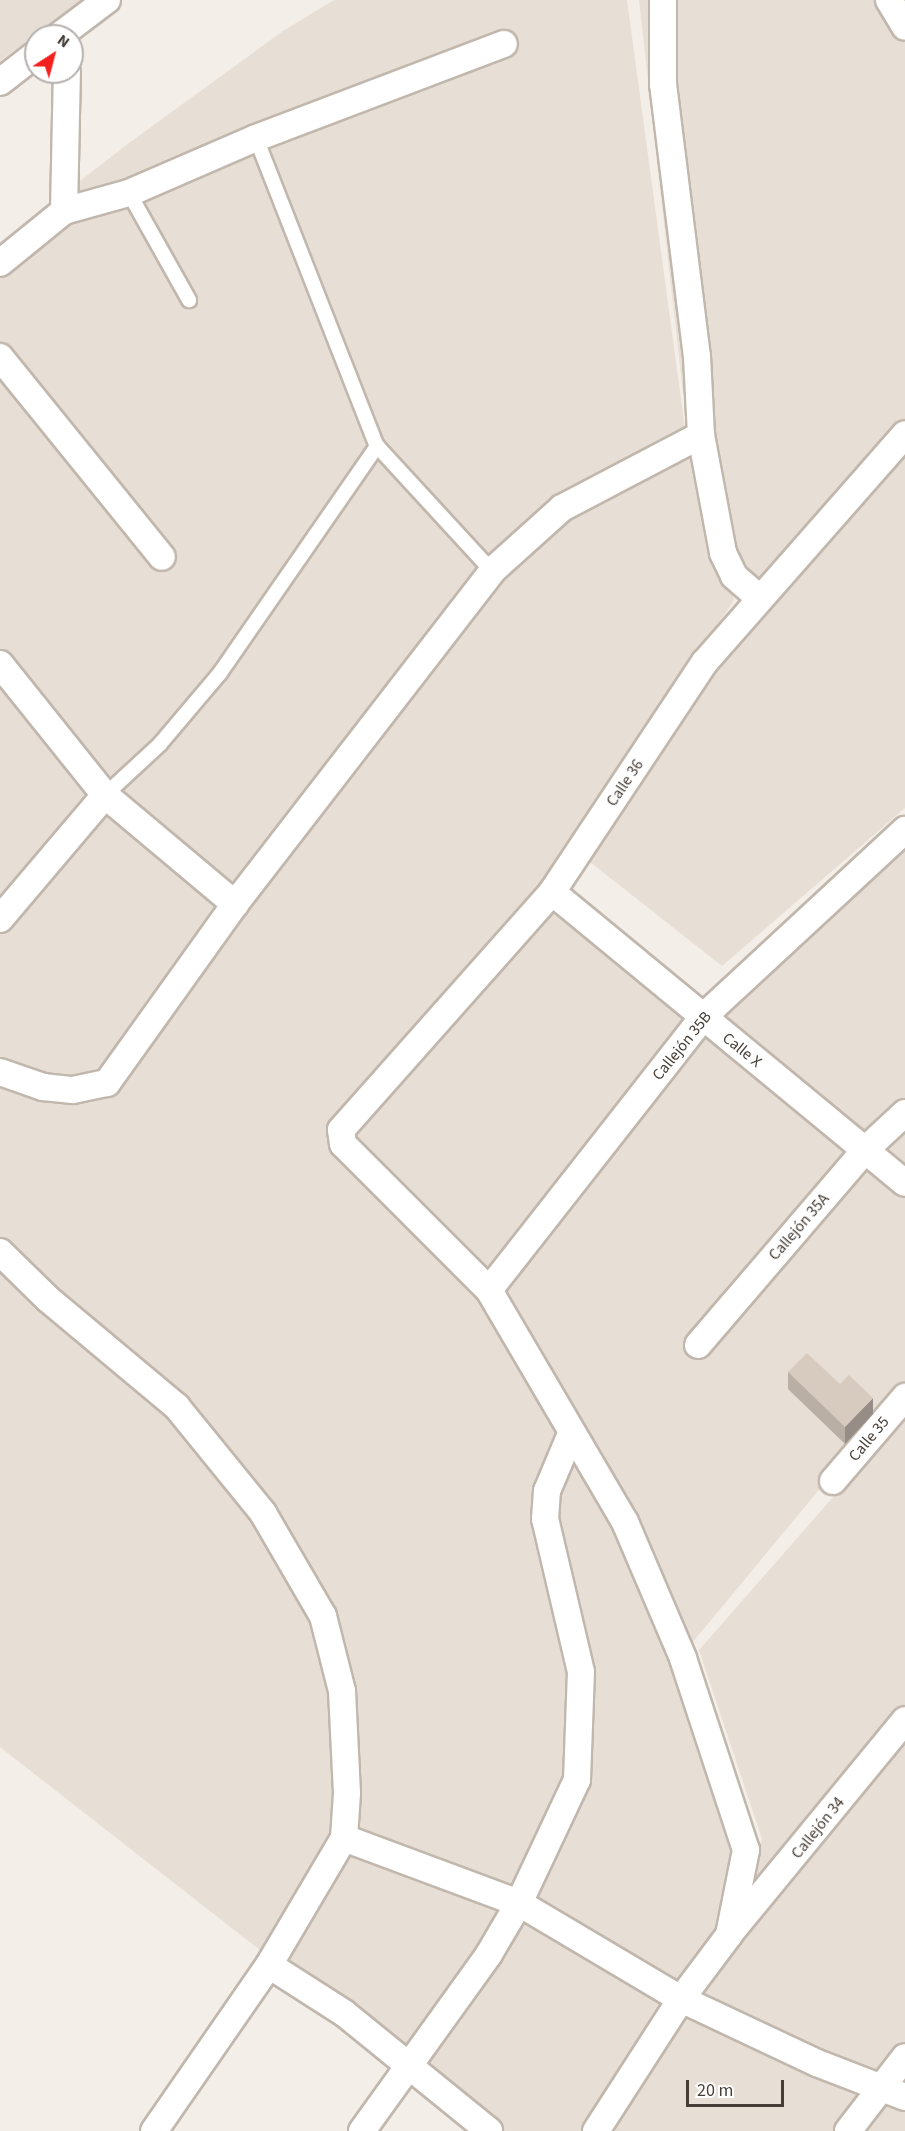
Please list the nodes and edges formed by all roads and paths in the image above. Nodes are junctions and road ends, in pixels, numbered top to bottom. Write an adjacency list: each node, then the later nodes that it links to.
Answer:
1 (107, 0): 4 (street)
2 (663, 0): 16 (street)
3 (888, 0): 5 (street)
4 (77, 24)
5 (905, 27)
6 (504, 44): 10 (street)
7 (24, 63): 8 (street)
8 (0, 82)
9 (67, 84): 12 (street)
10 (256, 138): 11 (street); 17 (lane)
11 (129, 194): 12 (street); 14 (lane)
12 (64, 211): 13 (street)
13 (0, 263)
14 (189, 300)
15 (0, 357): 19 (street)
16 (701, 435): 20 (street); 21 (street)
17 (377, 446): 20 (lane); 23 (lane)
18 (901, 447): 21 (street, Calle 36)
19 (162, 556)
20 (492, 571): 26 (street)
21 (759, 598): 25 (street, Calle 36)
22 (0, 664): 23 (street)
23 (105, 795): 26 (street); 27 (street)
24 (905, 830): 28 (street, Callejón 35B)
25 (552, 892): 28 (street, Calle X); 34 (street, Calle 36)
26 (235, 904): 29 (street)
27 (0, 919)
28 (702, 1018): 31 (street, Calle X); 34 (street, Callejón 35B)
29 (0, 1072)
30 (905, 1113): 31 (street, Callejón 35A)
31 (866, 1149): 32 (street, Calle X); 35 (street, Callejón 35A)
32 (905, 1183)
33 (0, 1252): 40 (street)
34 (489, 1290): 37 (street)
35 (698, 1345)
36 (905, 1396): 38 (street, Calle 35)
37 (571, 1434): 41 (street); 42 (street)
38 (833, 1481)
39 (905, 1720): 42 (street, Callejón 34)
40 (344, 1838): 41 (street); 43 (street)
41 (519, 1904): 44 (street); 46 (street)
42 (729, 1935): 44 (street, Callejón 34)
43 (269, 1965): 46 (street); 49 (street)
44 (681, 2000): 47 (street); 52 (street, Callejón 34)
45 (905, 2057): 47 (street)
46 (406, 2065): 50 (street); 51 (street)
47 (881, 2090): 48 (street); 53 (street)
48 (905, 2097)
49 (154, 2131)
50 (362, 2131)
51 (489, 2131)
52 (596, 2131)
53 (848, 2131)

